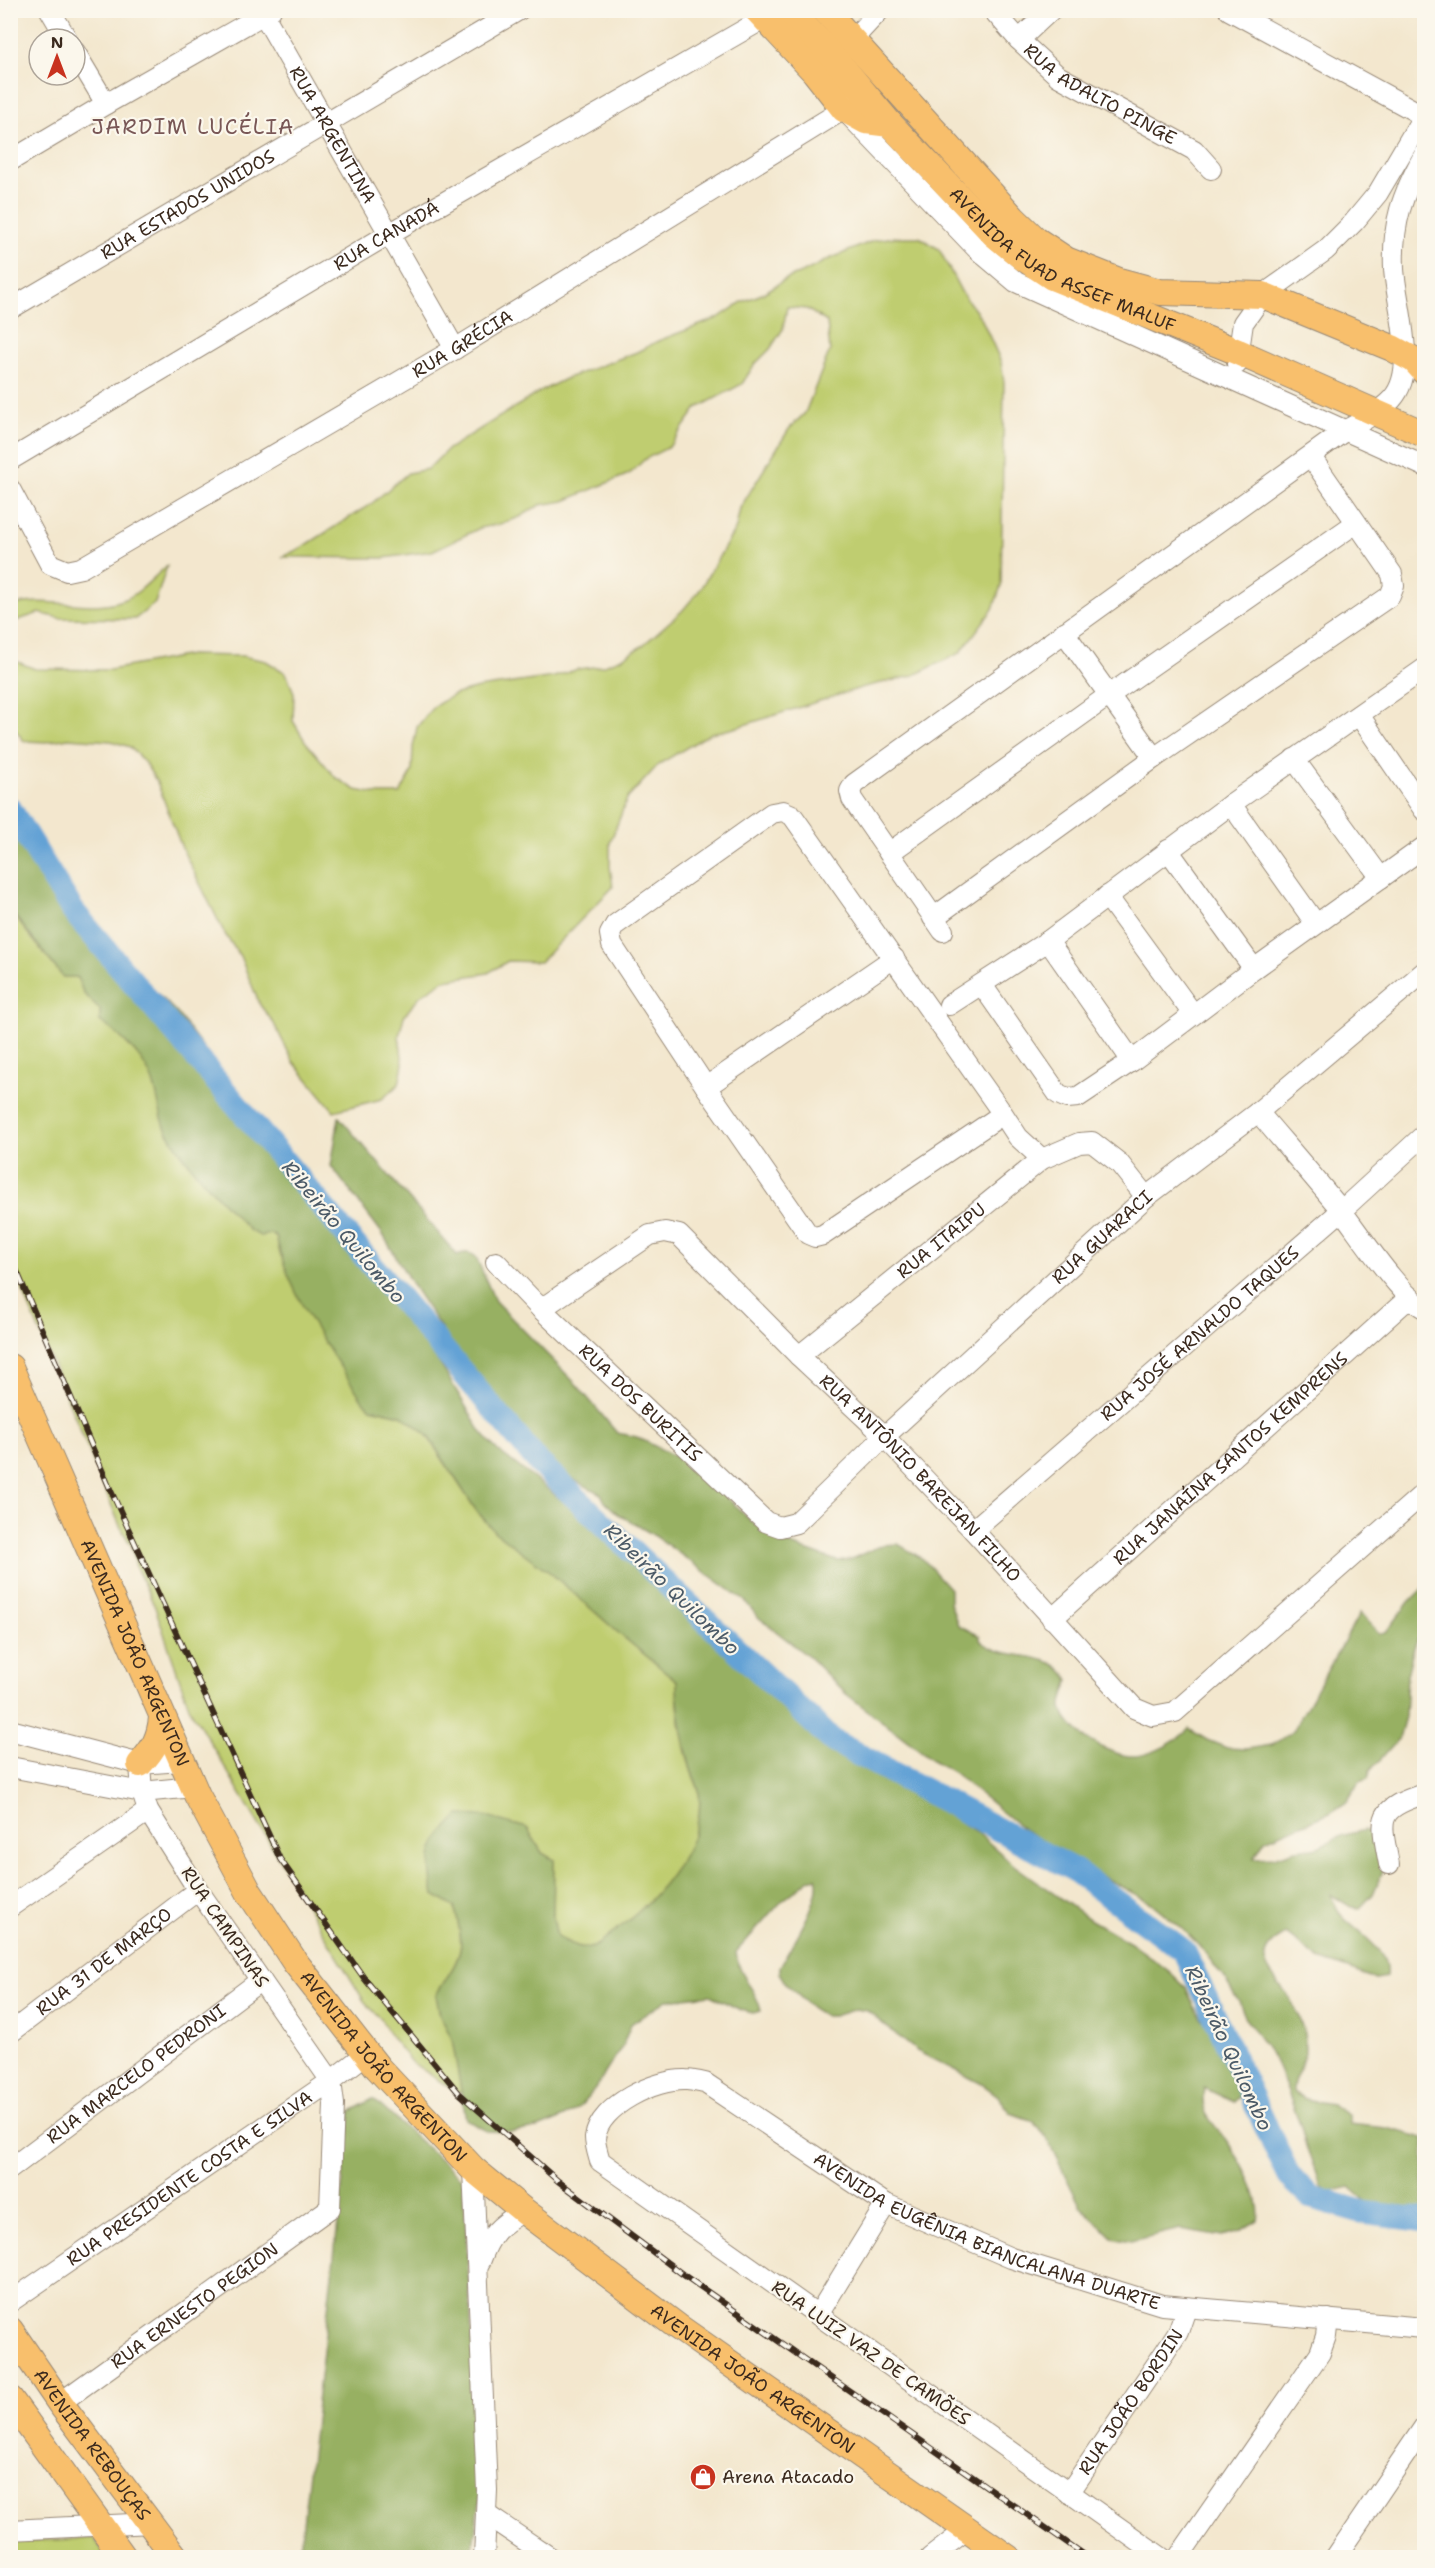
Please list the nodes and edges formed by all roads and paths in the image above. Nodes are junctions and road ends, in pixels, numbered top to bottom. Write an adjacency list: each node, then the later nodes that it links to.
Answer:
1 (50, 10): 11 (street)
2 (519, 10): 19 (street, RUA ESTADOS UNIDOS)
3 (789, 10): 15 (main road, AVENIDA FUAD ASSEF MALUF)
4 (825, 10): 12 (main road, AVENIDA FUAD ASSEF MALUF)
5 (879, 10): 12 (street)
6 (993, 10): 13 (street, RUA ADALTO PINGE)
7 (1051, 10): 13 (street)
8 (1228, 10): 18 (street)
9 (268, 13): 16 (street); 19 (street, RUA ARGENTINA)
10 (761, 14): 17 (main road); 26 (street, RUA CANADÁ)
11 (60, 27)
12 (852, 40): 27 (main road, AVENIDA FUAD ASSEF MALUF)
13 (1019, 40): 23 (street, RUA ADALTO PINGE)
14 (87, 72): 16 (street)
15 (866, 96): 17 (street, RUA GRÉCIA); 20 (main road, AVENIDA FUAD ASSEF MALUF)
16 (106, 104): 22 (street)
17 (844, 109): 20 (main road); 29 (street, RUA GRÉCIA); 33 (street)
18 (1424, 116): 24 (street)
19 (325, 124): 26 (street, RUA ARGENTINA); 28 (street, RUA ESTADOS UNIDOS)
20 (890, 124): 30 (main road, AVENIDA FUAD ASSEF MALUF)
21 (1425, 155): 25 (street)
22 (10, 161)
23 (1211, 170)
24 (1378, 193): 25 (street); 27 (street)
25 (1400, 204): 31 (street)
26 (389, 234): 29 (street, RUA ARGENTINA); 38 (street, RUA CANADÁ)
27 (1263, 295): 30 (street); 31 (main road, AVENIDA FUAD ASSEF MALUF)
28 (10, 309)
29 (455, 349): 40 (street, RUA GRÉCIA)
30 (1238, 352): 33 (street); 34 (main road, AVENIDA FUAD ASSEF MALUF)
31 (1405, 354): 32 (main road, AVENIDA FUAD ASSEF MALUF); 34 (street)
32 (1425, 371)
33 (1237, 380): 35 (street)
34 (1373, 412): 35 (street); 36 (main road, AVENIDA FUAD ASSEF MALUF); 39 (street)
35 (1346, 430): 37 (street); 39 (street)
36 (1425, 434)
37 (1311, 458): 41 (street); 42 (street)
38 (10, 460)
39 (1419, 464)
40 (10, 489)
41 (1356, 523): 44 (street); 46 (street)
42 (1064, 632): 44 (street); 52 (street)
43 (1424, 670): 45 (street)
44 (1108, 696): 46 (street); 52 (street)
45 (1359, 715): 47 (street); 49 (street)
46 (1154, 758): 52 (street)
47 (1294, 759): 48 (street); 53 (street)
48 (1231, 804): 51 (street); 55 (street)
49 (1425, 810)
50 (1425, 847): 53 (street)
51 (1168, 850): 54 (street); 58 (street)
52 (889, 853)
53 (1381, 878): 55 (street)
54 (1107, 896): 56 (street); 62 (street)
55 (1316, 924): 58 (street)
56 (1048, 941): 60 (street); 63 (street)
57 (894, 958): 64 (street); 64 (street); 66 (street)
58 (1254, 969): 62 (street)
59 (1425, 972): 65 (street, RUA GUARACI)
60 (982, 985): 61 (street); 63 (street)
61 (949, 1005)
62 (1193, 1014): 63 (street)
63 (1132, 1061)
64 (706, 1087): 66 (street)
65 (1258, 1112): 69 (street, RUA GUARACI); 70 (street)
66 (1003, 1114): 68 (street)
67 (1425, 1135): 70 (street, RUA JOSÉ ARNALDO TAQUES)
68 (1042, 1159): 69 (street, RUA ITAIPU); 74 (street, RUA ITAIPU)
69 (1146, 1197): 76 (street, RUA GUARACI)
70 (1341, 1211): 72 (street); 79 (street, RUA JOSÉ ARNALDO TAQUES)
71 (495, 1262): 73 (street, RUA DOS BURITIS)
72 (1417, 1303): 80 (street, RUA JANAÍNA SANTOS KEMPRENS)
73 (541, 1309): 74 (street, RUA ANTÔNIO BAREJAN FILHO); 78 (street, RUA DOS BURITIS)
74 (799, 1356): 76 (street, RUA ANTÔNIO BAREJAN FILHO)
75 (10, 1368): 81 (main road, AVENIDA JOÃO ARGENTON)
76 (884, 1437): 78 (street, RUA GUARACI); 79 (street, RUA ANTÔNIO BAREJAN FILHO)
77 (1425, 1494): 80 (street, RUA ANTÔNIO BAREJAN FILHO)
78 (796, 1523)
79 (973, 1530): 80 (street, RUA ANTÔNIO BAREJAN FILHO)
80 (1052, 1619)
81 (162, 1718): 83 (main road, AVENIDA JOÃO ARGENTON); 84 (main road)
82 (10, 1730): 84 (street)
83 (181, 1761): 84 (street); 86 (main road, AVENIDA JOÃO ARGENTON)
84 (141, 1764): 88 (street)
85 (10, 1767): 88 (street)
86 (193, 1787): 88 (street); 94 (main road, AVENIDA JOÃO ARGENTON)
87 (1425, 1794): 89 (street)
88 (145, 1801): 90 (street, RUA CAMPINAS); 91 (street)
89 (1389, 1864)
90 (198, 1890): 92 (street, RUA CAMPINAS); 93 (street, RUA 31 DE MARÇO)
91 (10, 1907)
92 (261, 1980): 95 (street, RUA CAMPINAS); 97 (street, RUA MARCELO PEDRONI)
93 (10, 2033)
94 (366, 2054): 95 (street, RUA PRESIDENTE COSTA E SILVA); 98 (main road, AVENIDA JOÃO ARGENTON)
95 (331, 2081): 102 (street, RUA PRESIDENTE COSTA E SILVA); 109 (street, RUA ERNESTO PEGION)
96 (595, 2139): 99 (street, AVENIDA EUGÊNIA BIANCALANA DUARTE); 104 (street, RUA LUIZ VAZ DE CAMÕES)
97 (10, 2169)
98 (473, 2169): 100 (main road, AVENIDA JOÃO ARGENTON); 101 (street)
99 (886, 2204): 103 (street, AVENIDA EUGÊNIA BIANCALANA DUARTE); 104 (street)
100 (524, 2211): 101 (street); 116 (main road, AVENIDA JOÃO ARGENTON)
101 (477, 2270): 112 (street)
102 (10, 2302)
103 (1186, 2309): 105 (street, AVENIDA EUGÊNIA BIANCALANA DUARTE); 111 (street, RUA JOÃO BORDIN)
104 (818, 2315): 111 (street, RUA LUIZ VAZ DE CAMÕES)
105 (1328, 2319): 106 (street, AVENIDA EUGÊNIA BIANCALANA DUARTE); 124 (street)
106 (1425, 2328)
107 (10, 2331): 109 (main road, AVENIDA REBOUÇAS)
108 (10, 2399): 114 (main road)
109 (60, 2403): 113 (main road, AVENIDA REBOUÇAS)
110 (1425, 2427): 125 (street)
111 (1069, 2493): 123 (street, RUA LUIZ VAZ DE CAMÕES)
112 (487, 2515): 120 (street); 121 (street)
113 (152, 2523): 114 (street); 119 (main road, AVENIDA REBOUÇAS)
114 (102, 2525): 115 (street); 118 (main road)
115 (10, 2530)
116 (966, 2530): 117 (main road, AVENIDA JOÃO ARGENTON); 122 (street)
117 (1005, 2556)
118 (124, 2558)
119 (176, 2558)
120 (484, 2558)
121 (551, 2558)
122 (930, 2558)
123 (1162, 2558)
124 (1178, 2558)
125 (1335, 2558)

